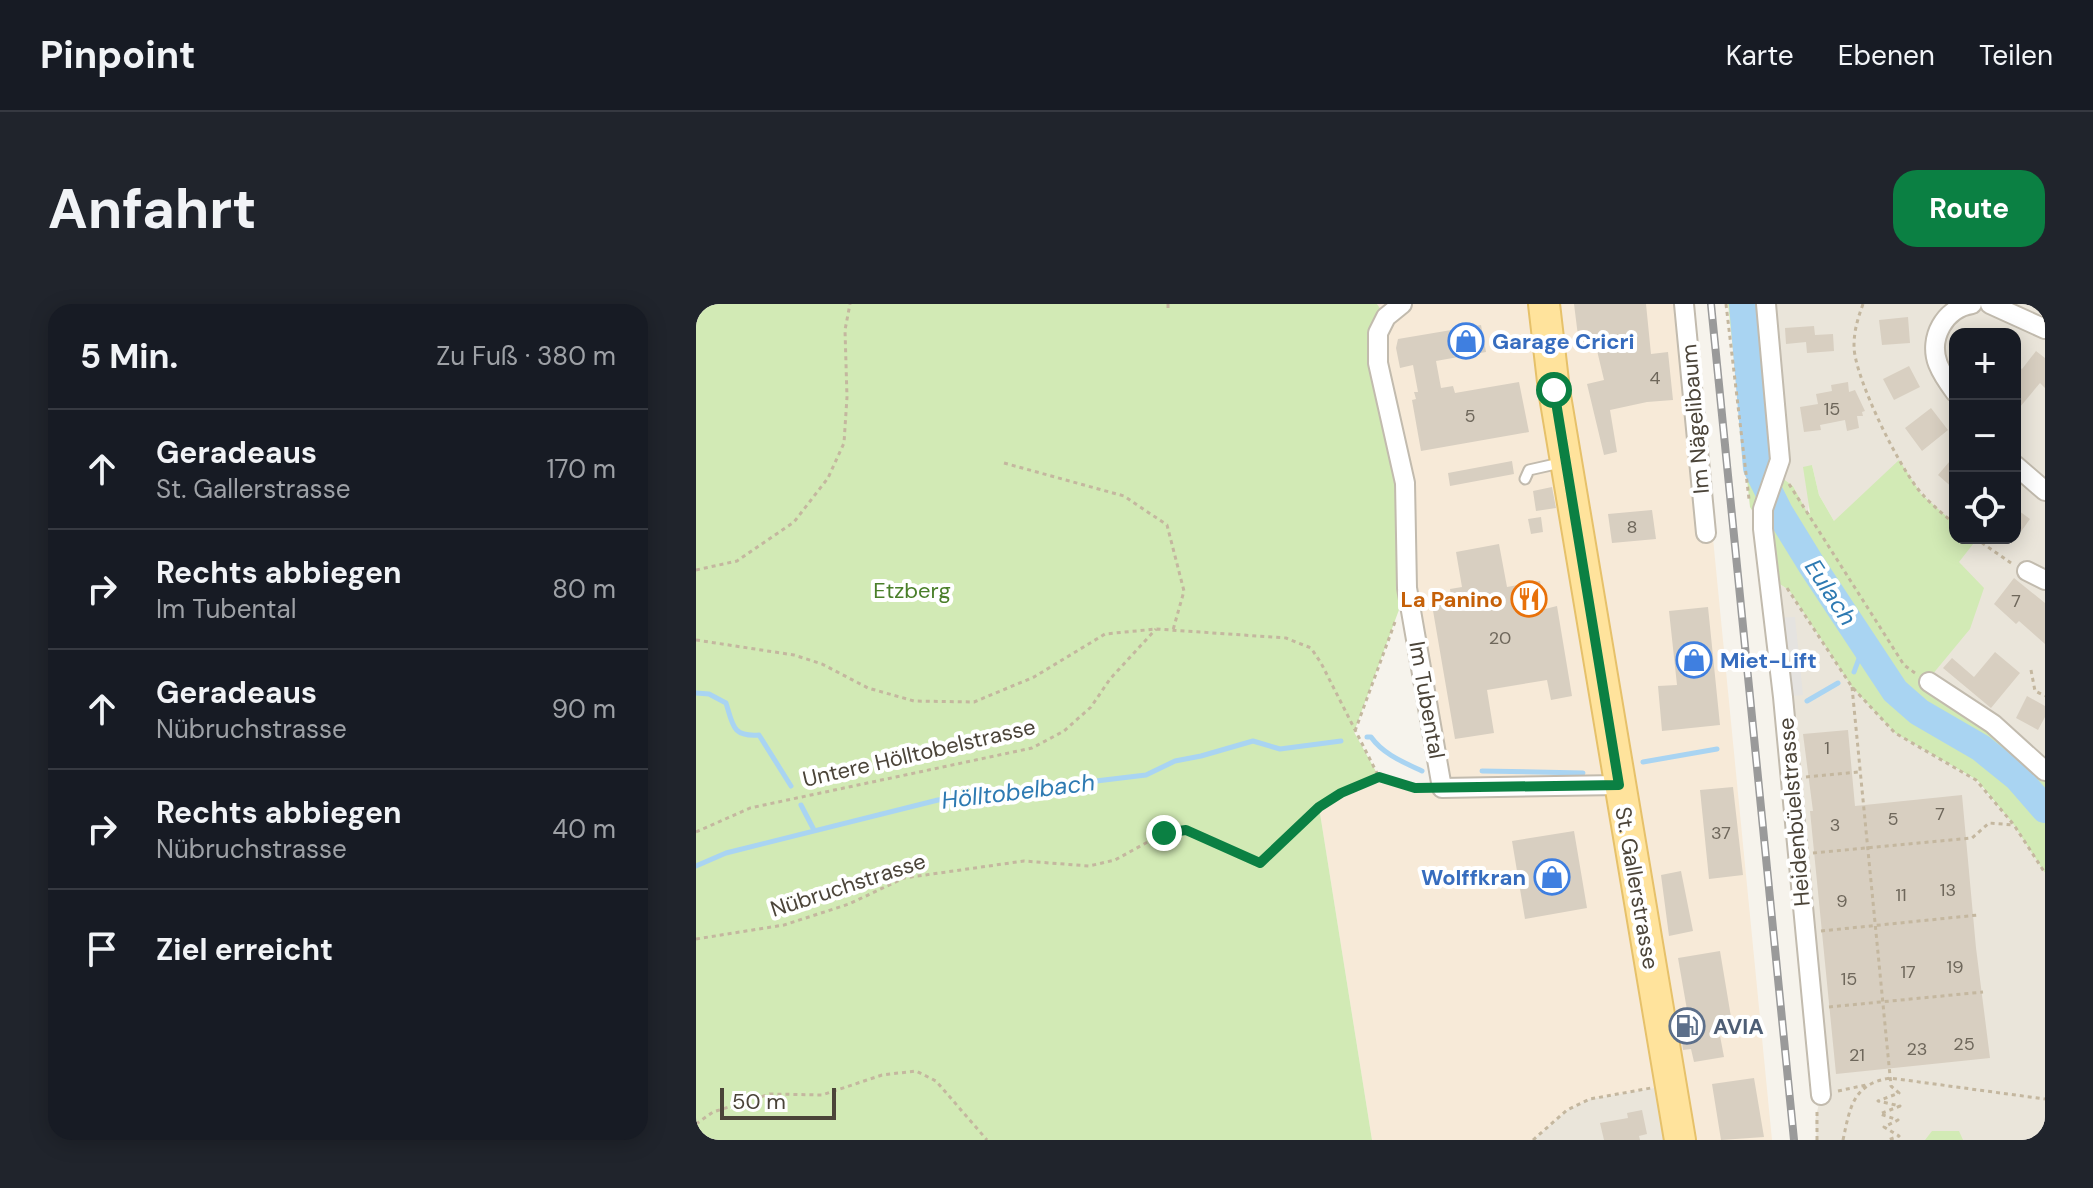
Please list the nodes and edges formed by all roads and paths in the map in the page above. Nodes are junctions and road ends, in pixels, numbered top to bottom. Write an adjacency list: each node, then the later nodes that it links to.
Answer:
1 (850, 304): 22 (path)
2 (1402, 304): 26 (street, Im Tubental)
3 (1544, 304): 12 (main road, St. Gallerstrasse)
4 (1684, 304): 20 (street, Im Nägelibaum)
5 (1726, 304): 19 (path)
6 (1766, 304): 15 (street)
7 (1863, 304): 18 (path)
8 (1972, 304): 11 (street)
9 (1990, 304): 10 (street)
10 (2045, 329)
11 (1949, 382)
12 (1567, 461): 16 (lane); 39 (main road, St. Gallerstrasse)
13 (1004, 463): 28 (path)
14 (2021, 470): 17 (street)
15 (1777, 474): 19 (street, Heidenbüelstrasse); 31 (path)
16 (1525, 479)
17 (2045, 491)
18 (1949, 519)
19 (1763, 529): 24 (street, Heidenbüelstrasse)
20 (1706, 533)
21 (1984, 544): 23 (path)
22 (696, 570)
23 (2027, 571): 25 (street)
24 (1770, 578): 32 (path); 57 (street, Heidenbüelstrasse)
25 (2045, 580)
26 (1407, 588): 34 (path); 40 (street, Im Tubental)
27 (1156, 629): 28 (path); 29 (path); 42 (path, Untere Hölltobelstrasse)
28 (1173, 630): 34 (path)
29 (696, 640)
30 (2031, 670): 33 (path)
31 (1929, 682): 35 (street)
32 (1852, 687): 36 (path); 41 (path)
33 (2045, 696)
34 (1354, 732): 37 (path)
35 (2045, 771)
36 (1858, 772): 38 (path); 43 (path)
37 (1379, 777): 40 (path); 49 (path, Nübruchstrasse)
38 (1810, 777)
39 (1619, 785): 40 (street, Im Tubental); 55 (main road, St. Gallerstrasse)
40 (1442, 788)
41 (2014, 825): 43 (path); 45 (path)
42 (696, 832)
43 (1867, 848): 44 (path); 47 (path)
44 (1818, 853)
45 (2045, 873)
46 (1978, 915): 47 (path)
47 (1874, 925): 48 (path); 51 (path)
48 (1825, 930)
49 (696, 939)
50 (1983, 992): 51 (path)
51 (1882, 1002): 52 (path); 53 (path)
52 (1833, 1007)
53 (1890, 1078): 54 (path); 58 (path); 65 (path)
54 (1866, 1084): 56 (path); 64 (path)
55 (1671, 1085): 61 (path); 62 (main road, St. Gallerstrasse)
56 (1847, 1089)
57 (1821, 1095): 63 (path)
58 (2045, 1099)
59 (696, 1124): 60 (path)
60 (987, 1140)
61 (1533, 1140)
62 (1680, 1140)
63 (1817, 1140)
64 (1843, 1140)
65 (1888, 1140)

